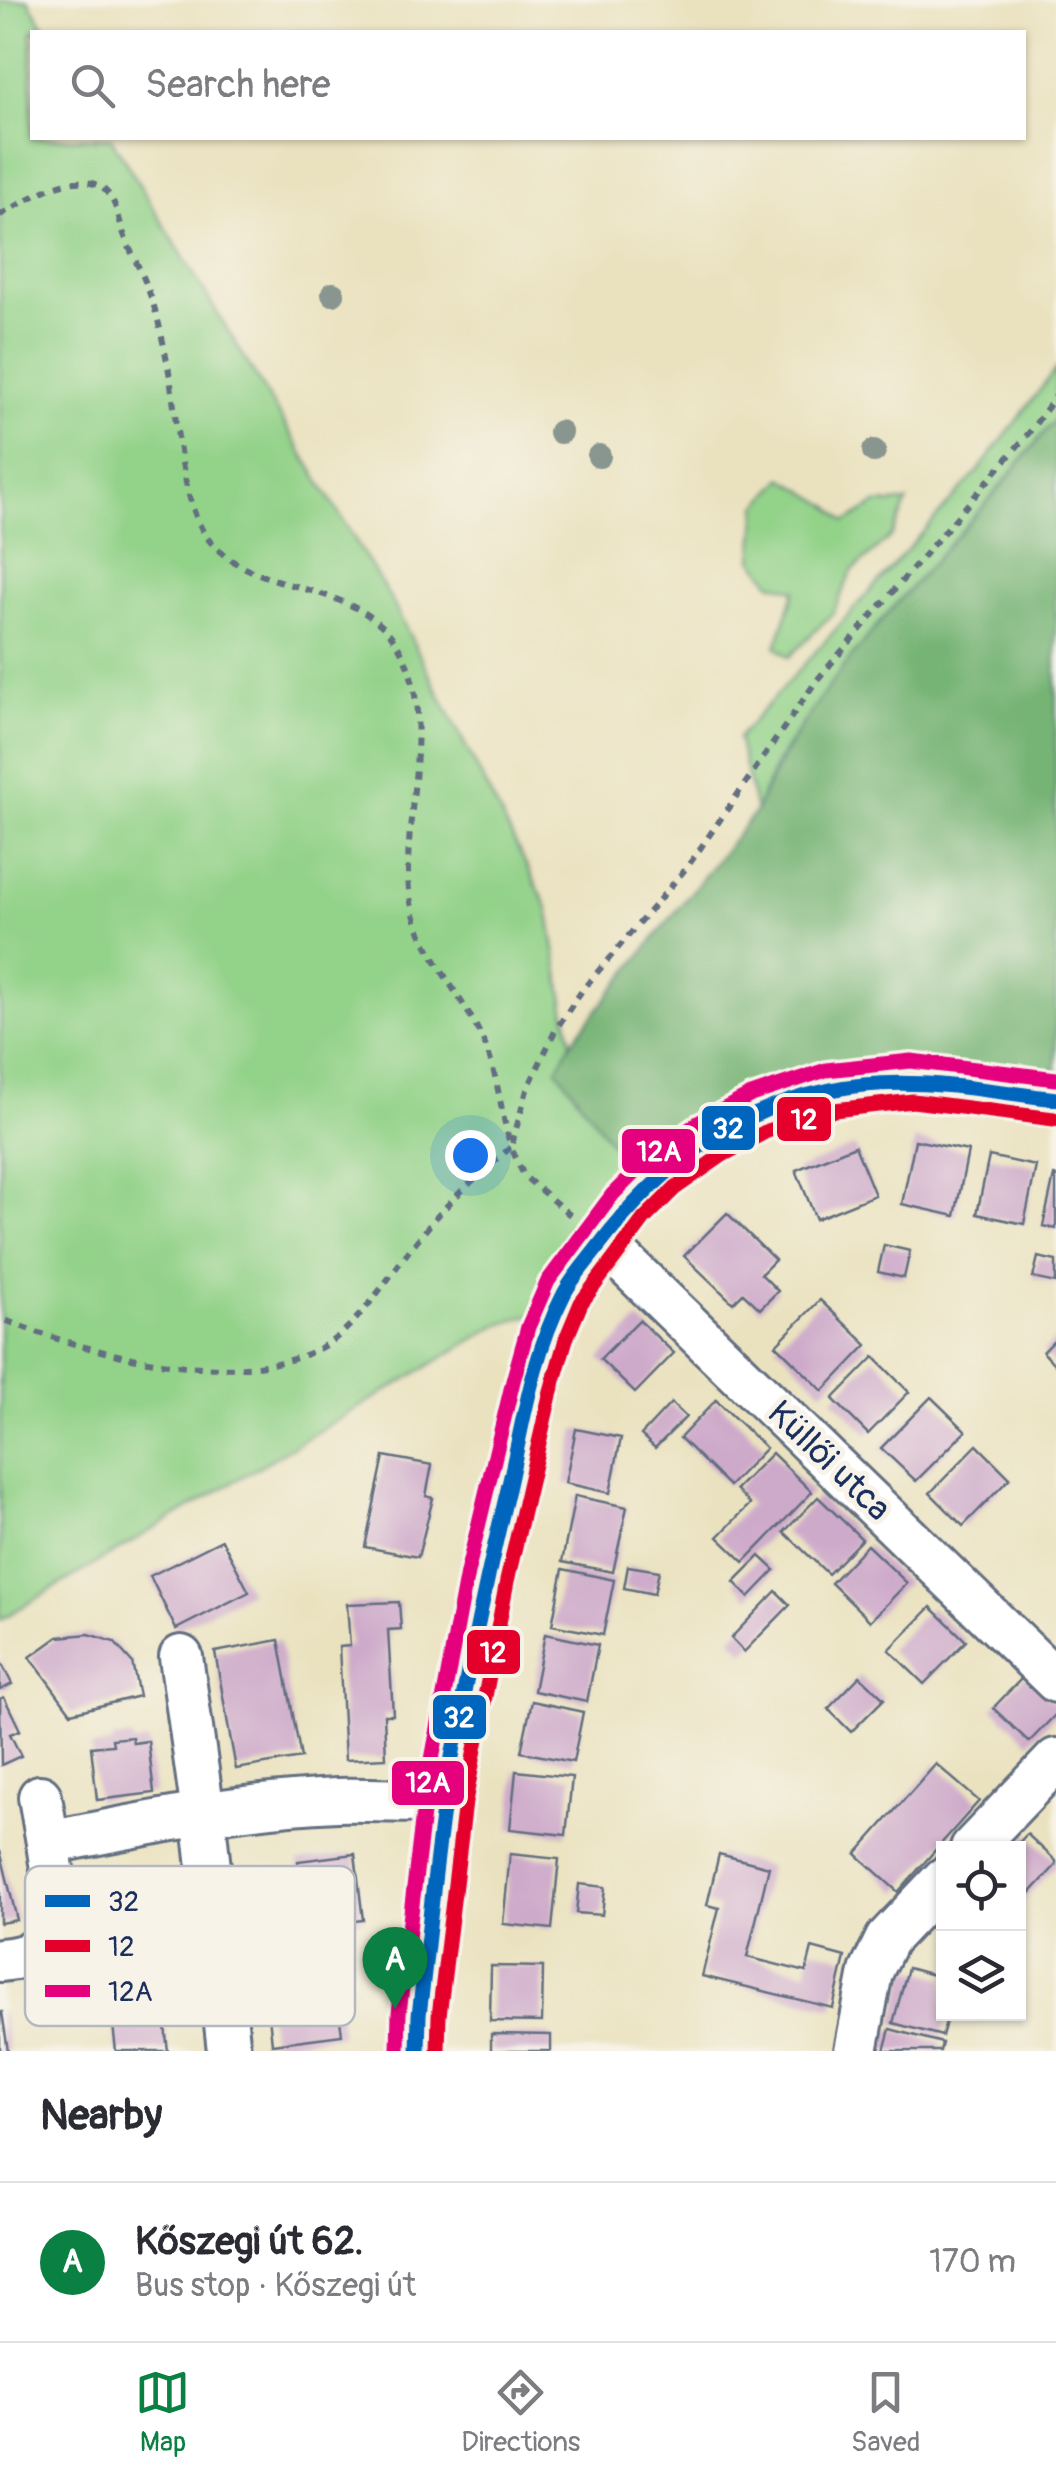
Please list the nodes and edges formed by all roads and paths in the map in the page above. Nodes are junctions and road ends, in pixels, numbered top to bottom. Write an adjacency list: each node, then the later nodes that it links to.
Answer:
1 (0, 216): 4 (path)
2 (1056, 396): 4 (path)
3 (1056, 1099): 5 (main road)
4 (511, 1147): 5 (path); 6 (path)
5 (602, 1241): 8 (street, Küllői utca); 11 (main road)
6 (0, 1318)
7 (182, 1657): 12 (street)
8 (1056, 1681)
9 (1056, 1760): 13 (street)
10 (40, 1797): 14 (street)
11 (444, 1799): 12 (street); 22 (main road)
12 (204, 1813): 14 (street); 16 (street)
13 (979, 1841)
14 (48, 1843): 15 (street)
15 (51, 1866)
16 (210, 1866)
17 (936, 1887): 23 (street)
18 (25, 1955): 19 (street)
19 (0, 1960)
20 (226, 2026): 21 (street)
21 (229, 2051)
22 (418, 2051)
23 (856, 2051)

